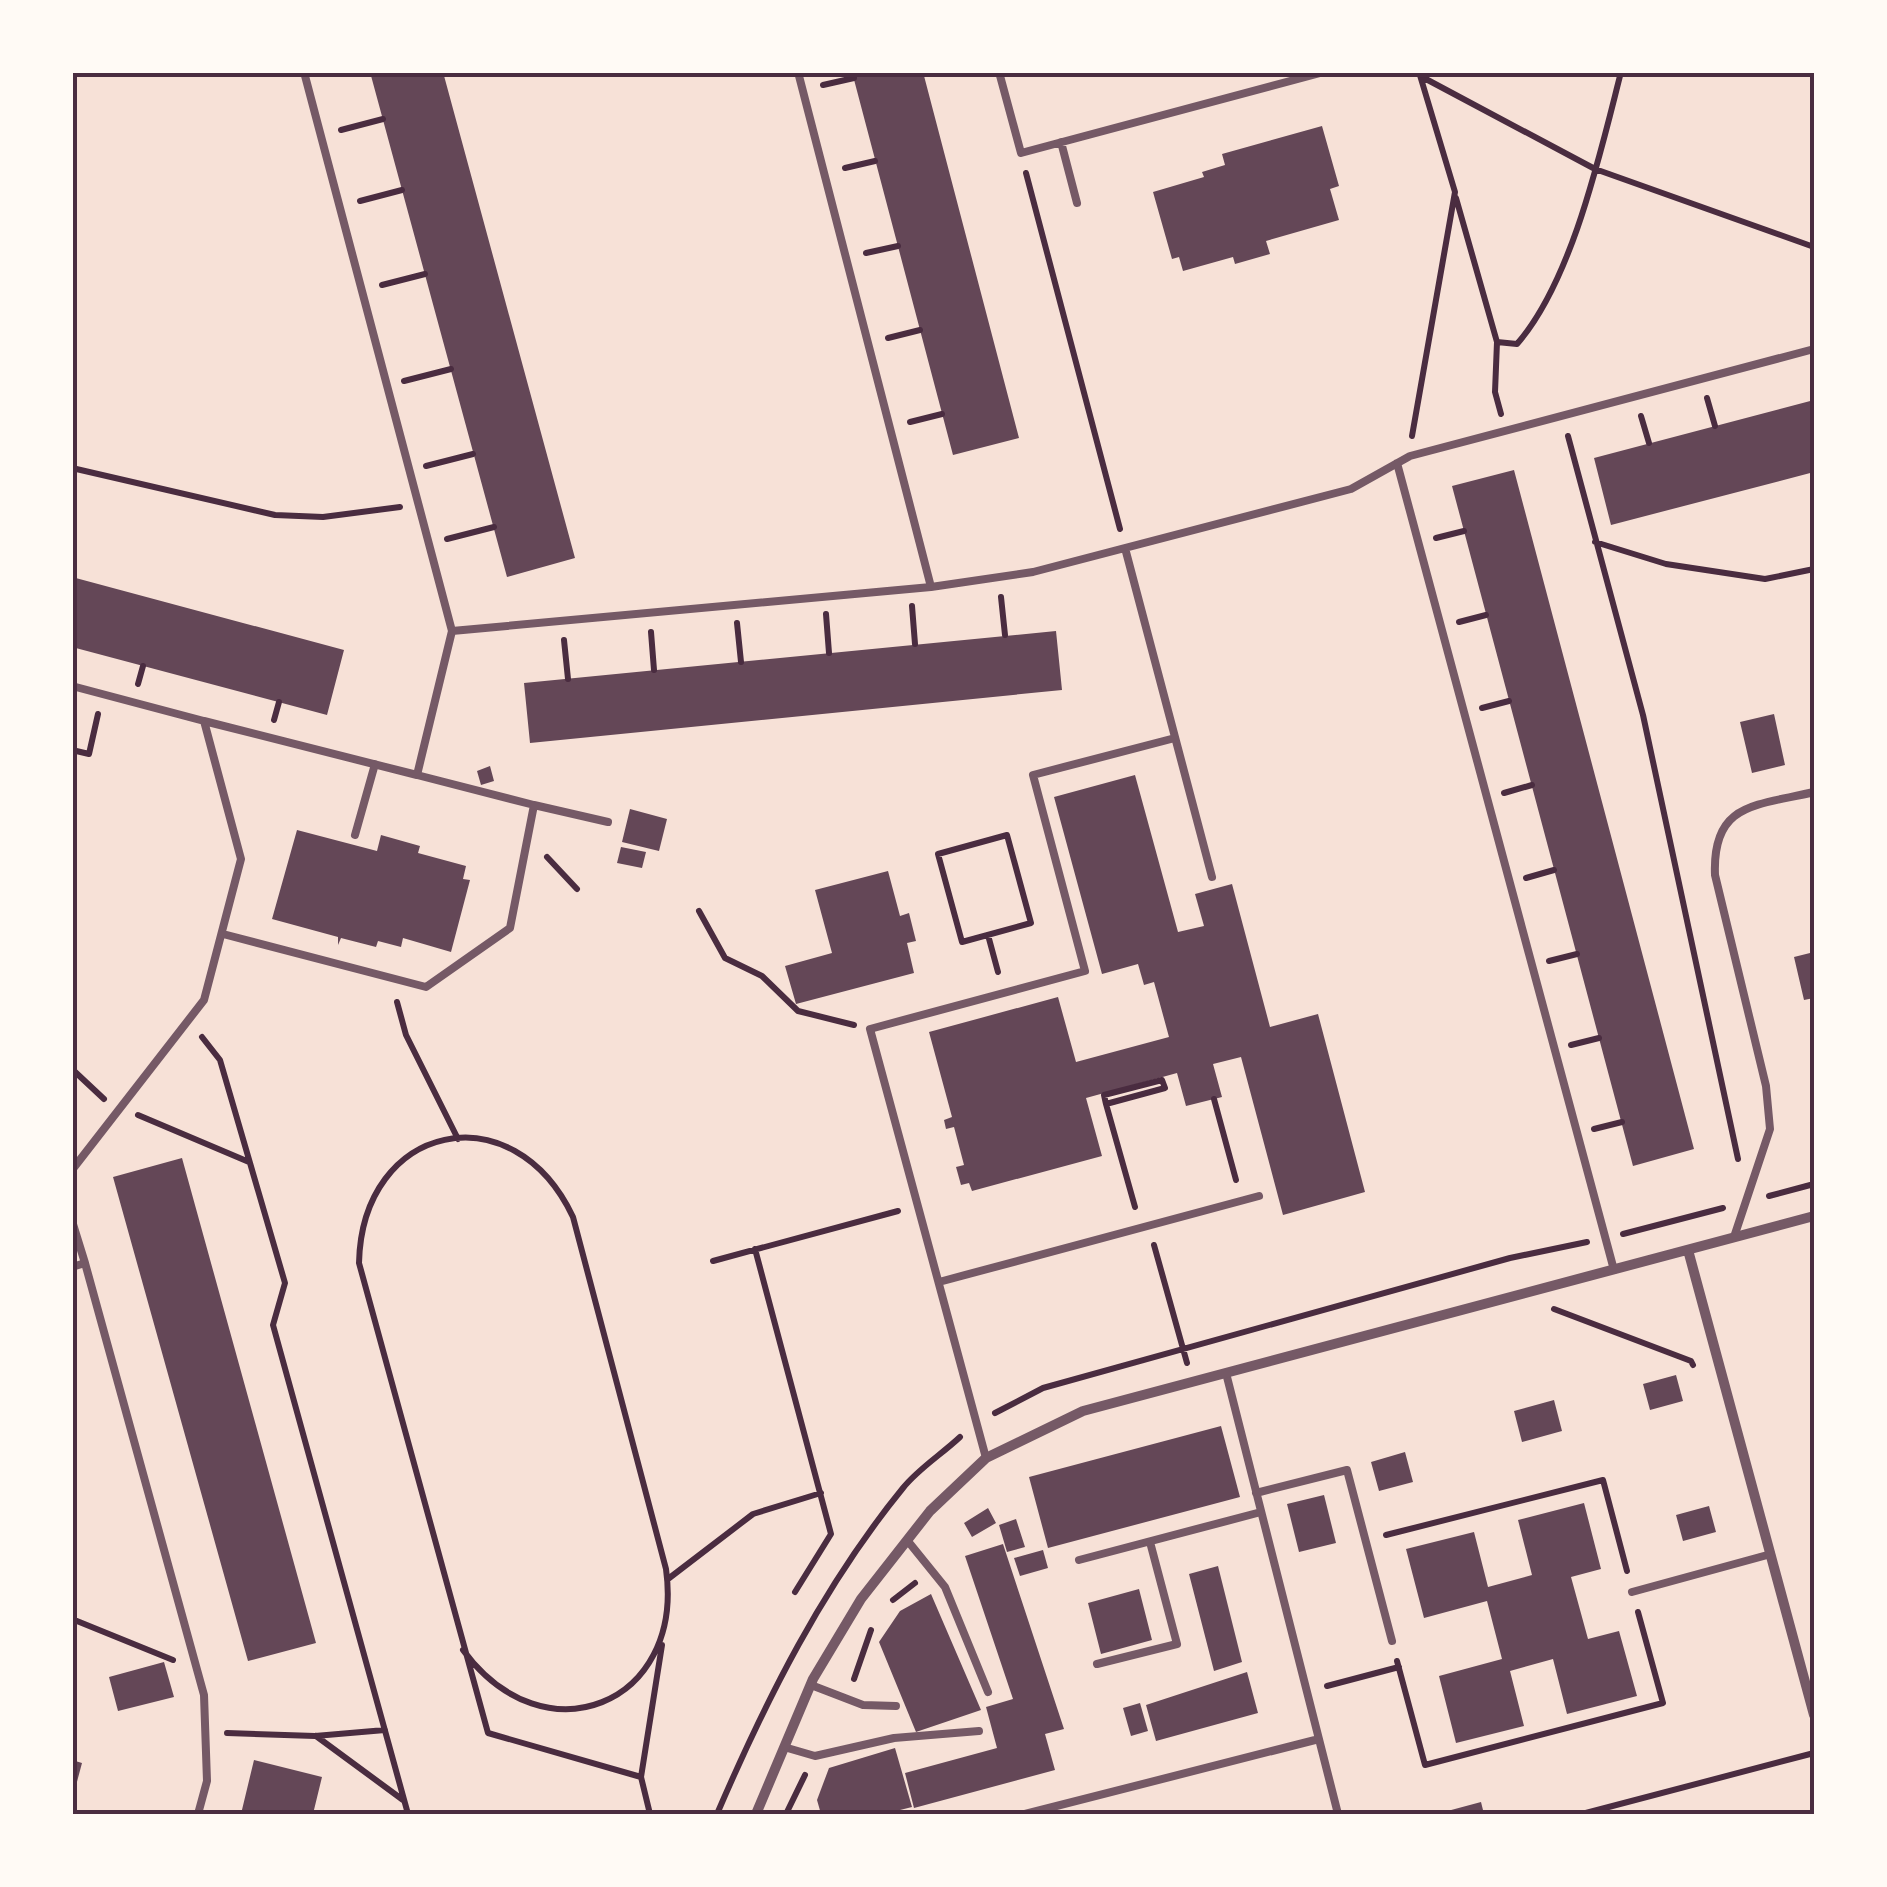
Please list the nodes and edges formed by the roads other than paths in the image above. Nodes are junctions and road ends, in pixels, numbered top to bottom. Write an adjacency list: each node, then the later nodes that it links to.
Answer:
1 (304, 72): 11 (lane)
2 (798, 72): 10 (lane)
3 (1000, 72): 5 (lane)
4 (1324, 72): 5 (lane)
5 (1060, 142): 6 (lane)
6 (1077, 203)
7 (1814, 349): 8 (lane)
8 (1397, 463): 9 (lane); 31 (lane)
9 (1125, 548): 10 (lane); 14 (lane)
10 (931, 587): 11 (lane)
11 (452, 632): 16 (lane)
12 (72, 686): 13 (lane)
13 (204, 720): 15 (lane); 22 (lane)
14 (1175, 738): 21 (lane); 32 (lane)
15 (375, 764): 16 (lane); 20 (lane)
16 (417, 775): 18 (lane)
17 (1814, 792): 27 (lane)
18 (534, 805): 19 (lane); 22 (lane)
19 (608, 822)
20 (355, 835)
21 (1212, 878)
22 (223, 934): 23 (lane)
23 (72, 1170)
24 (1259, 1196): 32 (lane)
25 (1814, 1216): 27 (street)
26 (72, 1221): 29 (lane)
27 (1734, 1237): 28 (street)
28 (1688, 1250): 31 (street); 39 (street)
29 (84, 1263): 30 (lane); 51 (lane)
30 (72, 1267)
31 (1614, 1270): 33 (street)
32 (938, 1282): 34 (lane)
33 (1226, 1373): 34 (street); 35 (lane)
34 (986, 1458): 37 (street)
35 (1256, 1493): 36 (lane); 42 (lane)
36 (1261, 1512): 38 (lane); 49 (lane)
37 (907, 1540): 44 (street); 45 (lane)
38 (1150, 1542): 40 (lane); 43 (lane)
39 (1771, 1554): 41 (lane); 47 (street)
40 (1079, 1560)
41 (1632, 1592)
42 (1392, 1641)
43 (1097, 1664)
44 (811, 1685): 46 (lane); 50 (street)
45 (988, 1692)
46 (896, 1706)
47 (1814, 1714)
48 (979, 1732): 50 (lane)
49 (1319, 1739): 53 (lane); 54 (lane)
50 (784, 1747): 52 (street)
51 (198, 1814)
52 (756, 1814)
53 (1024, 1814)
54 (1338, 1814)

